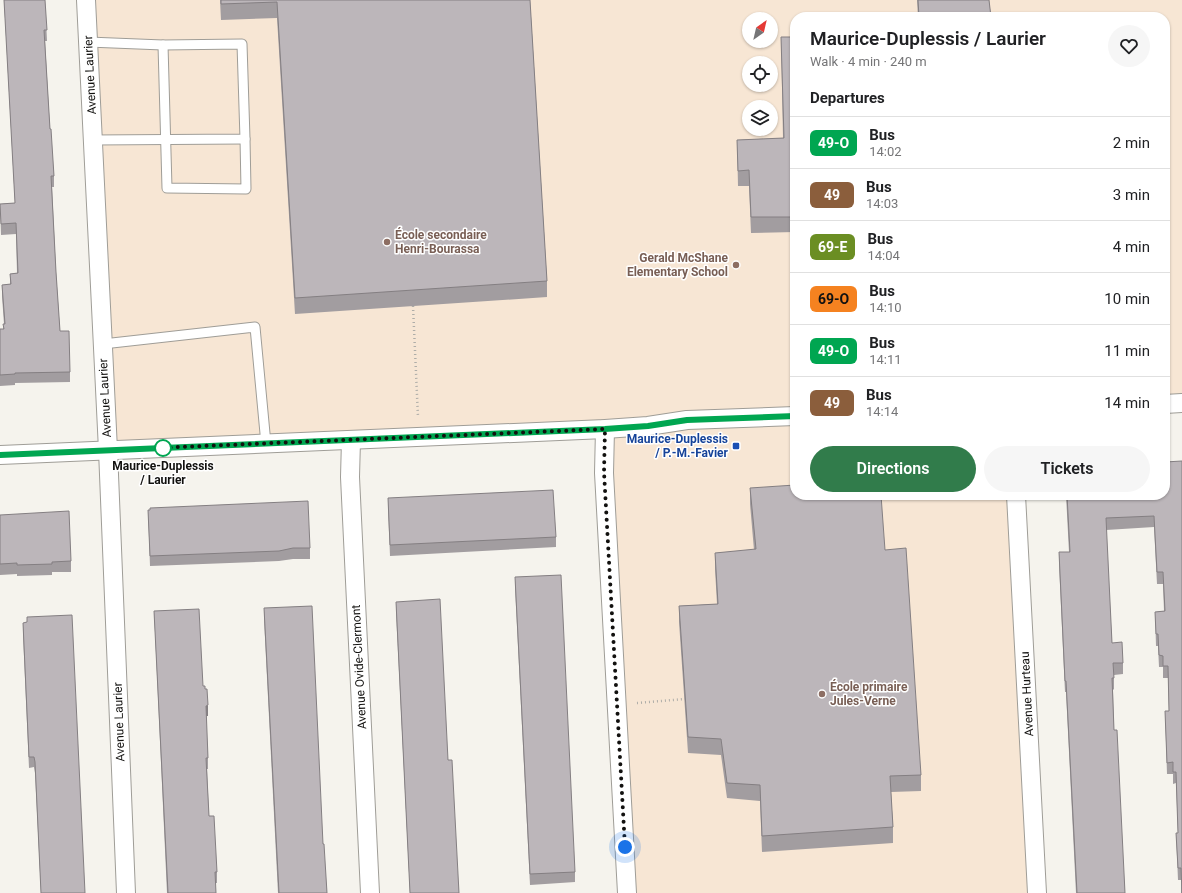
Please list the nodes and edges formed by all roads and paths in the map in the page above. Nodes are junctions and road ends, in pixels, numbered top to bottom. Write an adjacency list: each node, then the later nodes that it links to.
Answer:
1 (86, 0): 2 (street, Avenue Laurier)
2 (88, 42): 3 (lane); 5 (street, Avenue Laurier)
3 (163, 45): 4 (lane); 6 (lane)
4 (246, 139): 6 (lane); 6 (lane)
5 (93, 140): 6 (lane); 8 (street, Avenue Laurier)
6 (165, 140)
7 (413, 306): 13 (path)
8 (103, 344): 15 (lane); 16 (street, Avenue Laurier)
9 (1182, 403): 10 (street)
10 (1170, 404)
11 (790, 416): 12 (street)
12 (605, 429): 13 (street); 23 (street)
13 (419, 437): 14 (street)
14 (351, 440): 15 (street); 22 (street, Avenue Ovide-Clermont)
15 (266, 444): 16 (street)
16 (108, 450): 17 (street); 21 (street, Avenue Laurier)
17 (0, 455)
18 (1016, 500): 24 (street, Avenue Hurteau)
19 (685, 700): 20 (path)
20 (651, 702)
21 (126, 893)
22 (370, 893)
23 (627, 893)
24 (1037, 893)

